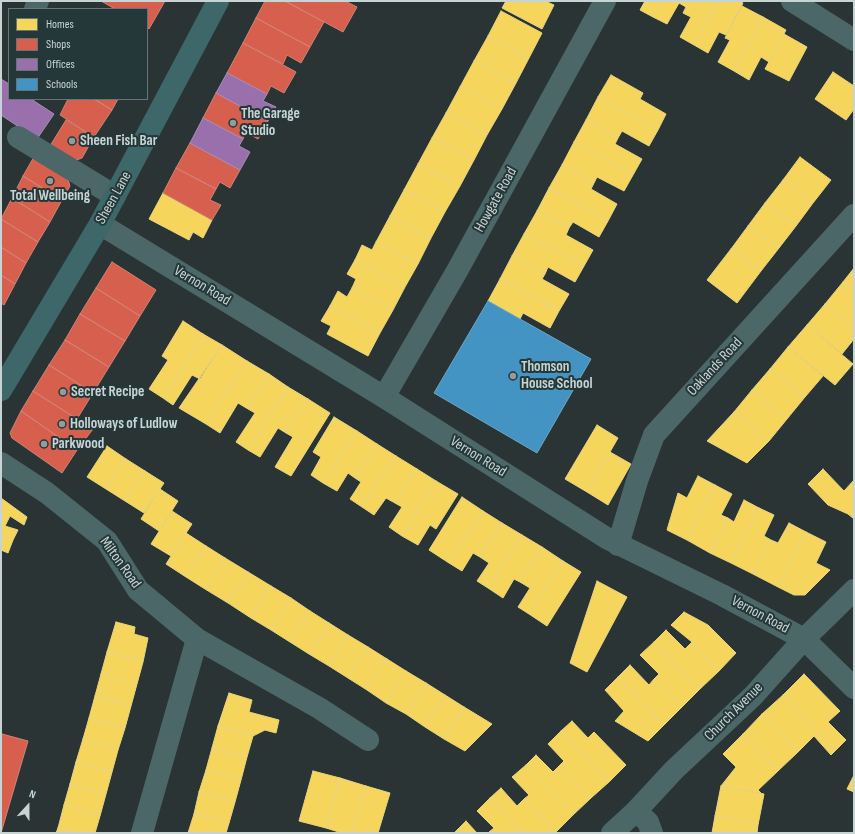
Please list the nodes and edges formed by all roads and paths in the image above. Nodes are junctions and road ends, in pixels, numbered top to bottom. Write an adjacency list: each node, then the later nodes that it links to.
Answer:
1 (218, 1): 6 (main road, Sheen Lane)
2 (604, 1): 10 (street, Howgate Road)
3 (792, 1): 4 (street)
4 (854, 40)
5 (18, 137): 6 (street)
6 (115, 196): 8 (main road, Sheen Lane)
7 (854, 215): 12 (street, Oaklands Road)
8 (100, 224): 9 (main road, Sheen Lane); 10 (street, Vernon Road)
9 (1, 390)
10 (384, 397): 12 (street, Vernon Road)
11 (1, 463): 14 (street, Milton Road)
12 (618, 545): 15 (street, Vernon Road)
13 (854, 590): 15 (street, Church Avenue)
14 (197, 639): 17 (street, Milton Road); 19 (street)
15 (804, 639): 16 (street, Vernon Road); 18 (street, Church Avenue)
16 (854, 688)
17 (368, 740)
18 (636, 811): 20 (street, Church Avenue); 21 (street)
19 (142, 833)
20 (612, 833)
21 (652, 833)

